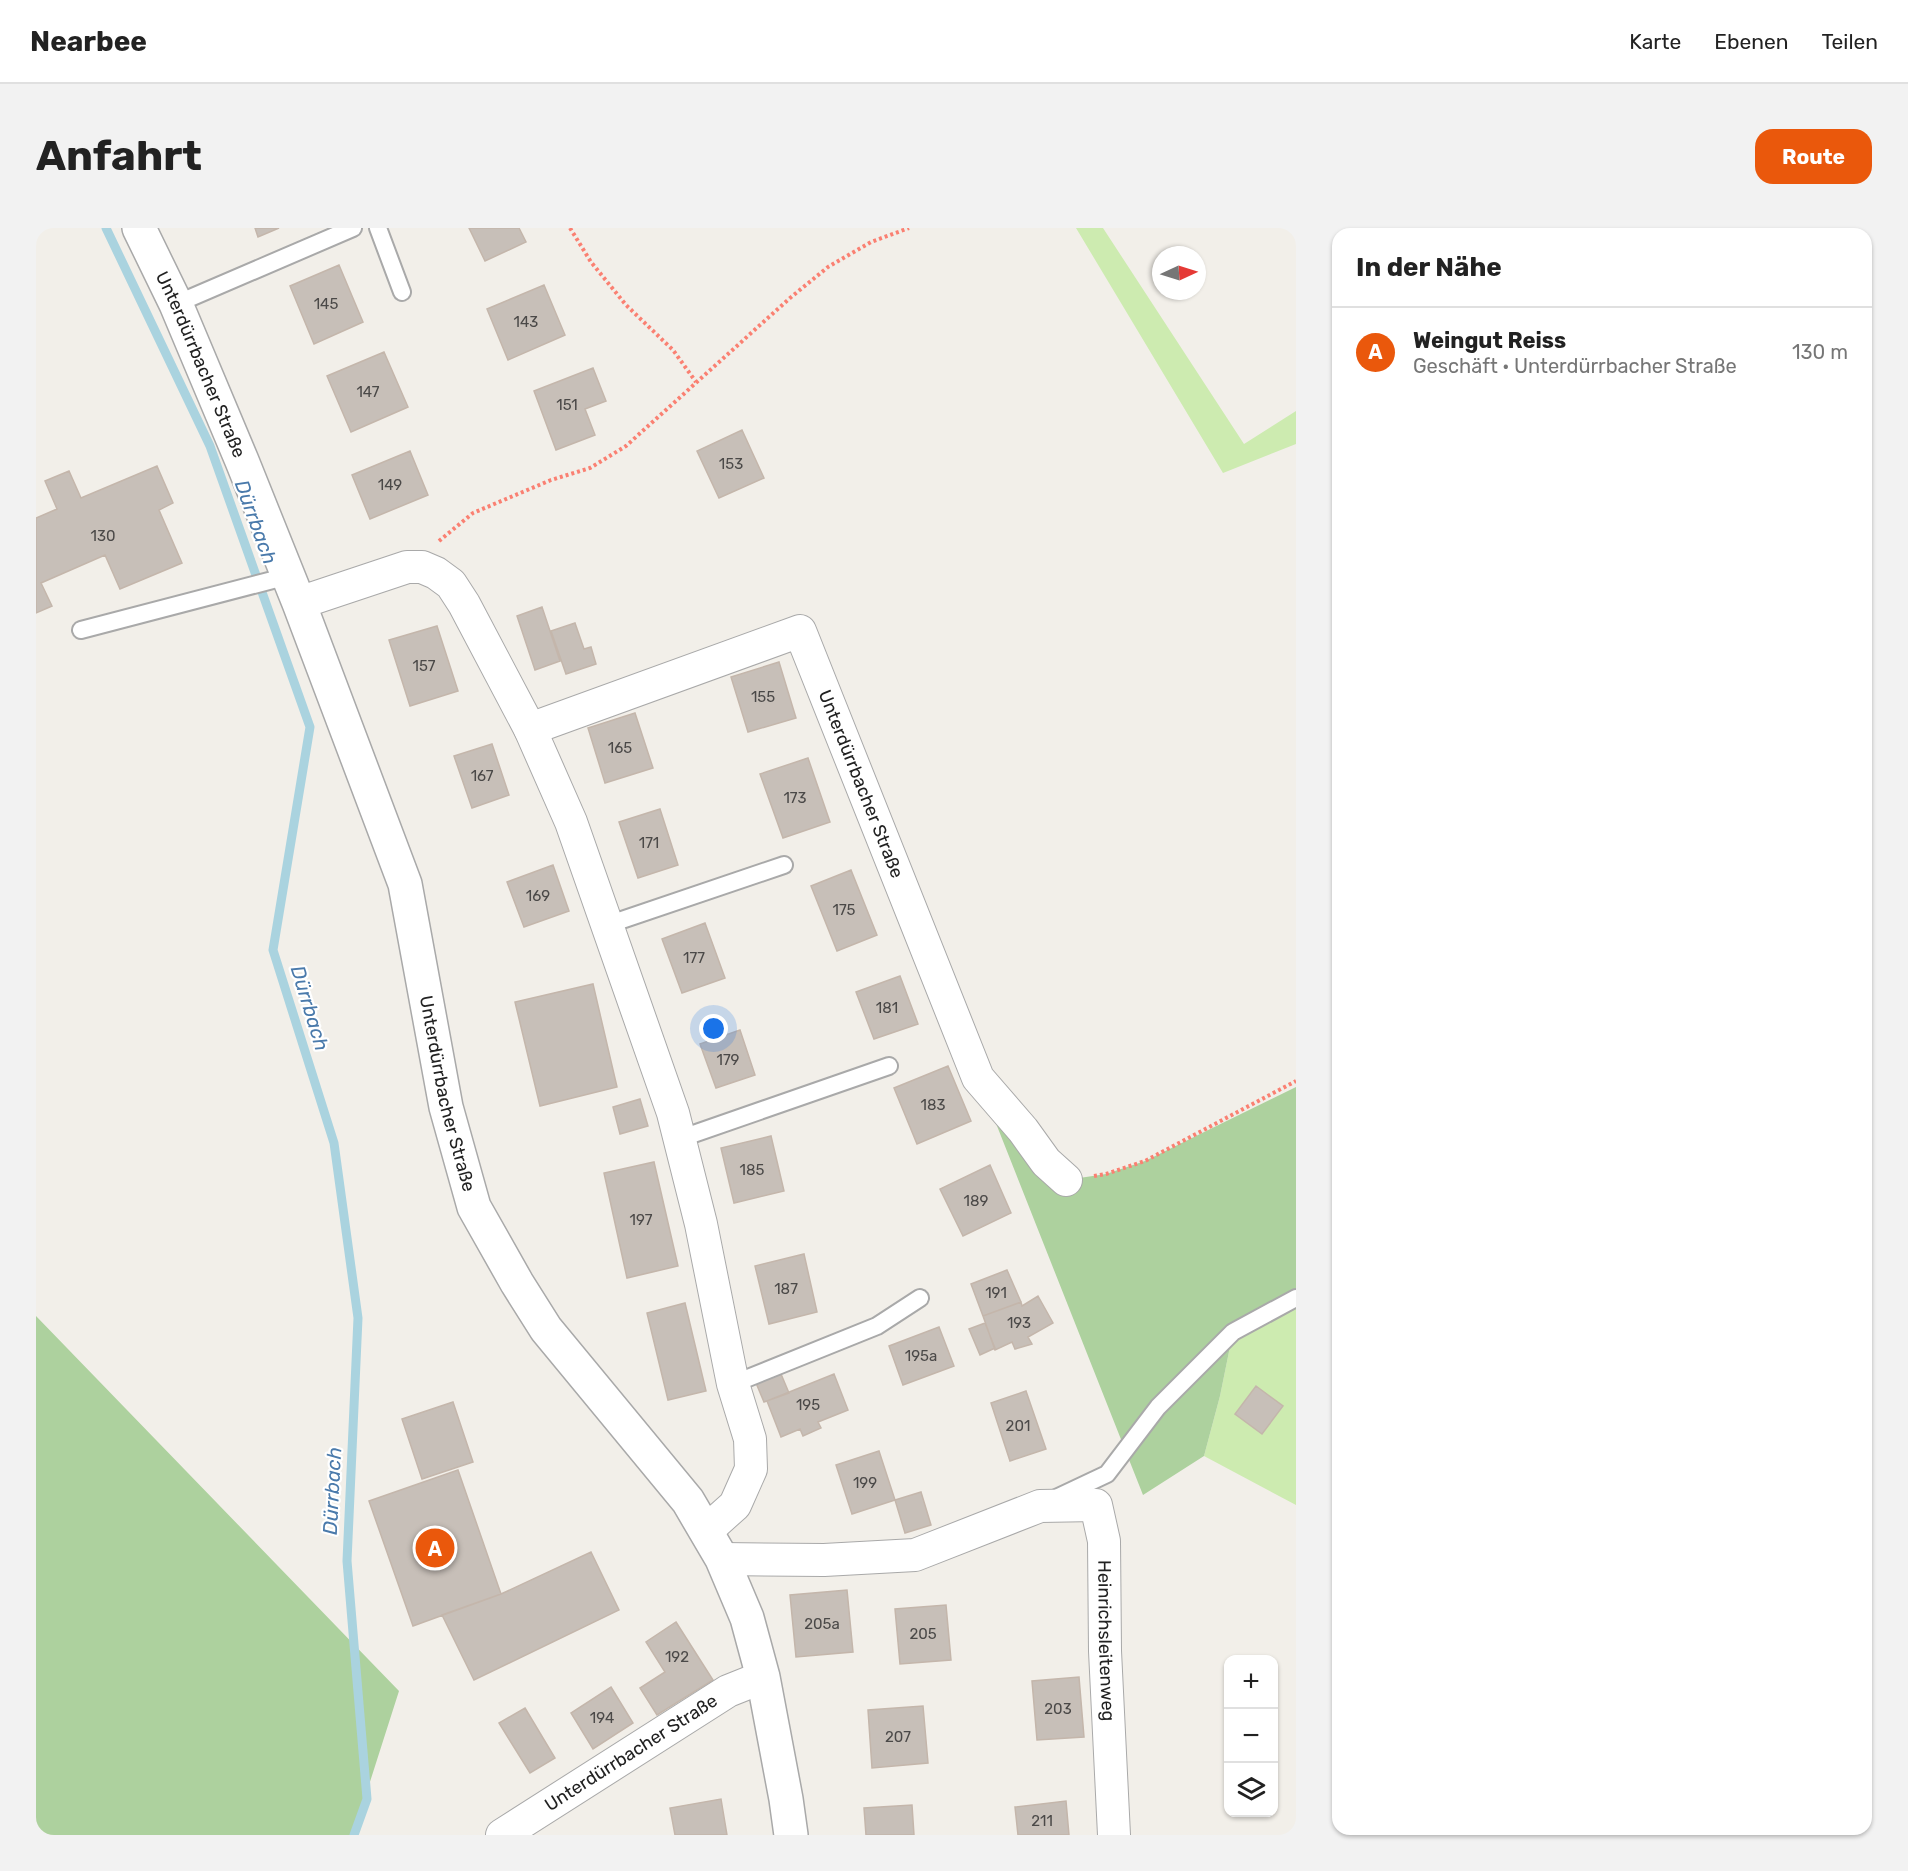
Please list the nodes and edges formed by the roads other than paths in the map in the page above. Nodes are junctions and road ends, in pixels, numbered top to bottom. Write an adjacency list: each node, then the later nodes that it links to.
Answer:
1 (139, 228): 5 (street, Unterdürrbacher Straße)
2 (353, 228): 5 (lane)
3 (378, 228): 4 (lane)
4 (402, 292)
5 (176, 304): 6 (street, Unterdürrbacher Straße)
6 (276, 586): 7 (lane); 8 (street); 18 (street, Unterdürrbacher Straße)
7 (81, 630)
8 (530, 729): 10 (street); 13 (street, Unterdürrbacher Straße)
9 (784, 865): 10 (lane)
10 (607, 925): 12 (street)
11 (889, 1066): 12 (lane)
12 (679, 1139): 16 (street)
13 (1066, 1180)
14 (920, 1298): 16 (lane)
15 (1296, 1298): 17 (lane, Heinrichsleitenweg)
16 (733, 1384): 18 (street)
17 (1040, 1506): 19 (street, Heinrichsleitenweg); 23 (street, Heinrichsleitenweg)
18 (706, 1530): 19 (street, Unterdürrbacher Straße)
19 (722, 1559): 20 (street, Unterdürrbacher Straße)
20 (763, 1677): 21 (street, Unterdürrbacher Straße); 22 (street, Unterdürrbacher Straße)
21 (502, 1835)
22 (791, 1835)
23 (1114, 1835)

